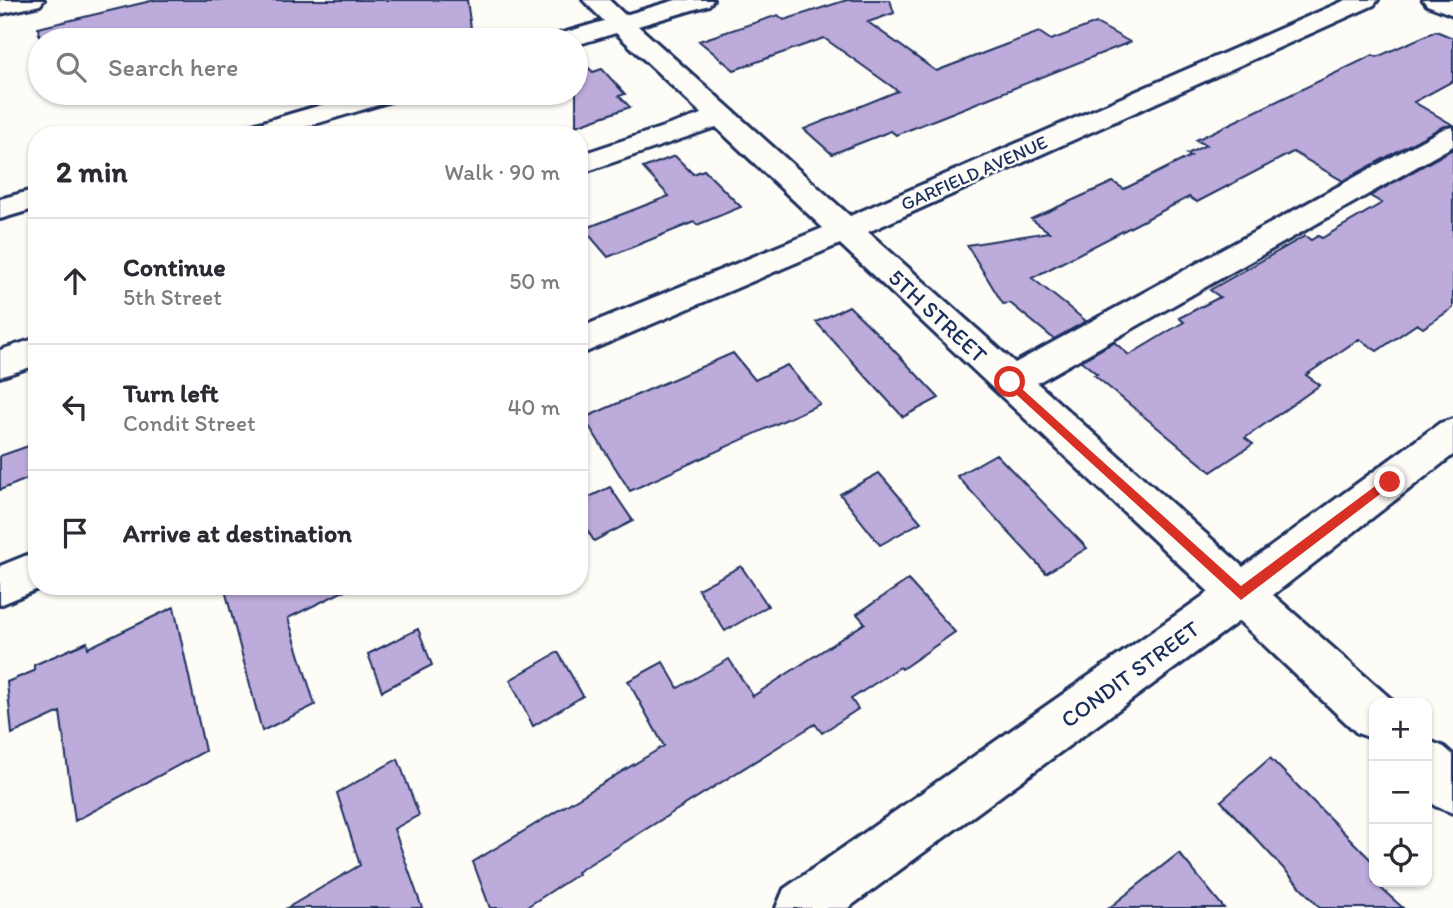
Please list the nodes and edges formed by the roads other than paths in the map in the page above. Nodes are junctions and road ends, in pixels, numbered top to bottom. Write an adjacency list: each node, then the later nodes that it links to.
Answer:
1 (32, 0): 6 (street)
2 (595, 0): 8 (street, 5TH STREET)
3 (701, 0): 8 (street)
4 (1366, 0): 17 (street, GARFIELD AVENUE)
5 (1435, 0): 7 (street)
6 (0, 7)
7 (1453, 8)
8 (621, 24): 9 (street); 11 (street, 5TH STREET)
9 (588, 33)
10 (349, 105): 12 (street)
11 (721, 116): 14 (street); 17 (street, 5TH STREET)
12 (278, 126)
13 (1453, 135): 21 (street)
14 (588, 162)
15 (28, 201): 16 (street)
16 (0, 209)
17 (845, 230): 18 (street, GARFIELD AVENUE); 21 (street, 5TH STREET)
18 (588, 338)
19 (28, 354): 20 (street)
20 (0, 364)
21 (1010, 382): 25 (street, 5TH STREET)
22 (1453, 434): 25 (street, CONDIT STREET)
23 (28, 574): 24 (street)
24 (0, 586)
25 (1241, 594): 26 (street, 5TH STREET); 29 (street, CONDIT STREET)
26 (1369, 711)
27 (1432, 769): 28 (street)
28 (1453, 788)
29 (803, 908)

